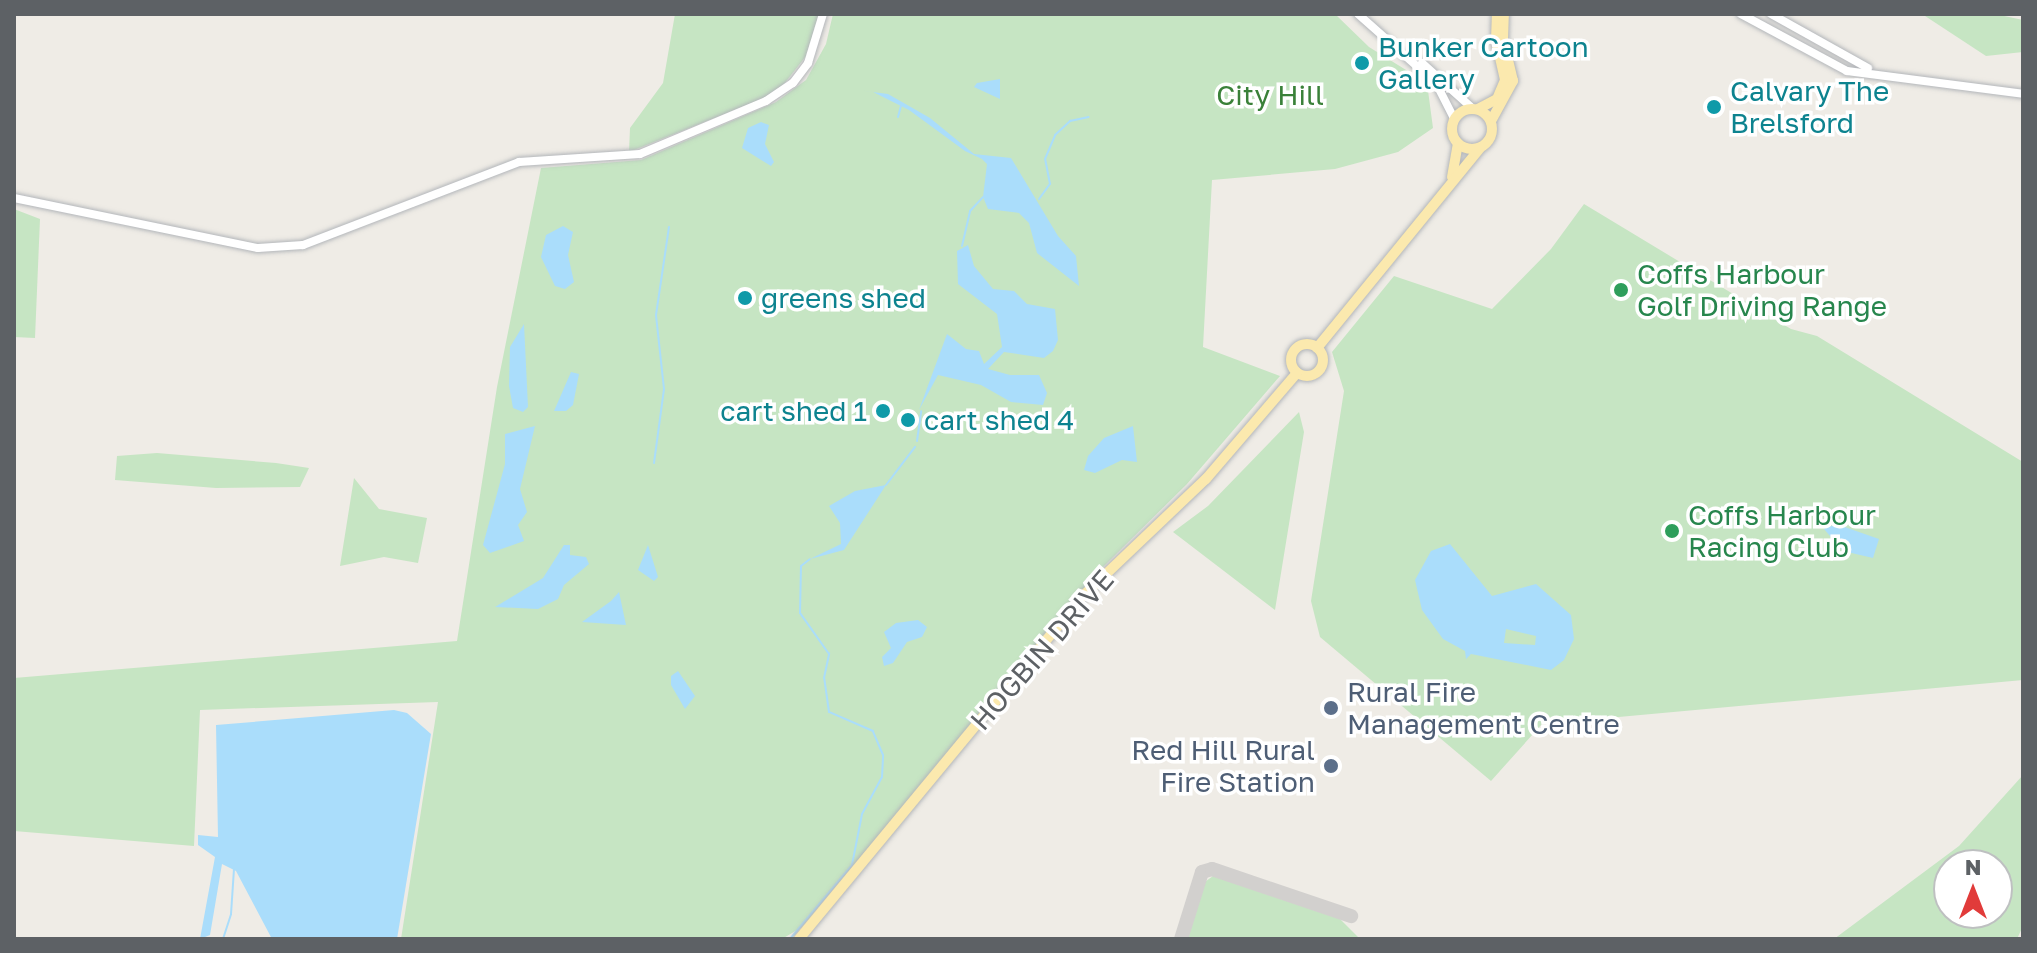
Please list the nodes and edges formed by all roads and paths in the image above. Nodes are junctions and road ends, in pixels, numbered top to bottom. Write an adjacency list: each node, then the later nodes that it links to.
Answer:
1 (823, 14): 16 (street)
2 (1358, 14): 7 (street)
3 (1497, 14): 10 (main road)
4 (1504, 14): 12 (main road)
5 (1741, 14): 8 (street)
6 (1771, 14): 8 (street)
7 (1407, 54): 10 (street); 11 (street)
8 (1876, 71): 9 (street)
9 (2023, 94)
10 (1475, 109): 11 (main road); 12 (main road)
11 (1454, 118): 13 (main road)
12 (1491, 121): 14 (main road)
13 (1458, 144): 14 (main road); 15 (main road)
14 (1480, 148): 15 (main road)
15 (1450, 184): 17 (main road)
16 (14, 198)
17 (1317, 348): 18 (main road); 18 (main road)
18 (1297, 373): 19 (main road, HOGBIN DRIVE)
19 (799, 939)

